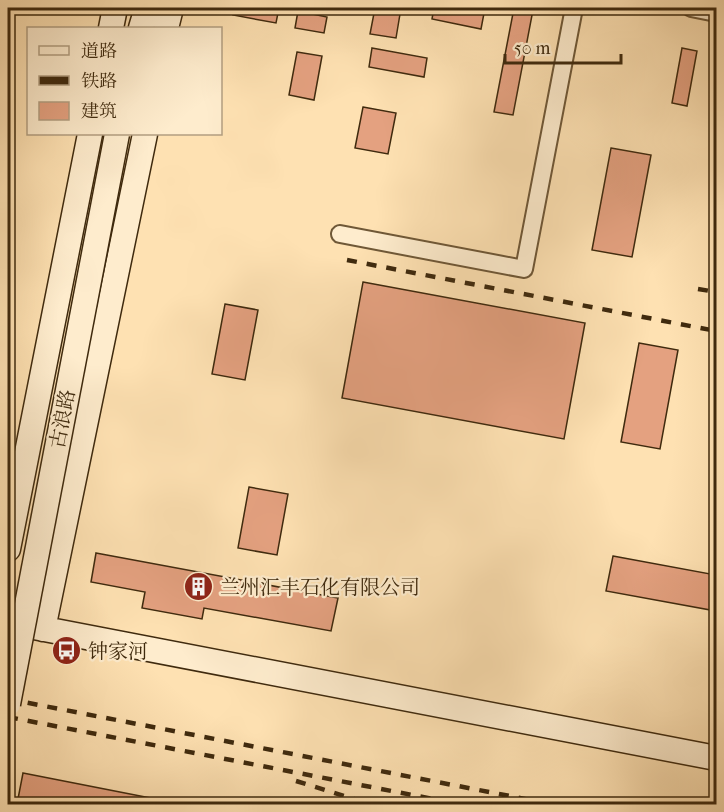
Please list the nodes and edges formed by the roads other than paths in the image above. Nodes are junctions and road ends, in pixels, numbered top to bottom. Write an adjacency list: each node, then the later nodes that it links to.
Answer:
1 (115, 8): 8 (street)
2 (137, 8): 9 (street)
3 (147, 8): 10 (street)
4 (171, 8): 11 (street)
5 (574, 8): 15 (street)
6 (691, 8): 7 (street)
7 (717, 13)
8 (111, 27)
9 (134, 27)
10 (141, 27)
11 (166, 27)
12 (90, 135): 16 (street, 古浪路)
13 (117, 135): 19 (street, 古浪路, bridge)
14 (145, 135): 18 (street, 古浪路)
15 (340, 234)
16 (8, 549)
17 (8, 622): 18 (street)
18 (43, 629): 20 (street)
19 (8, 705)
20 (717, 758)

